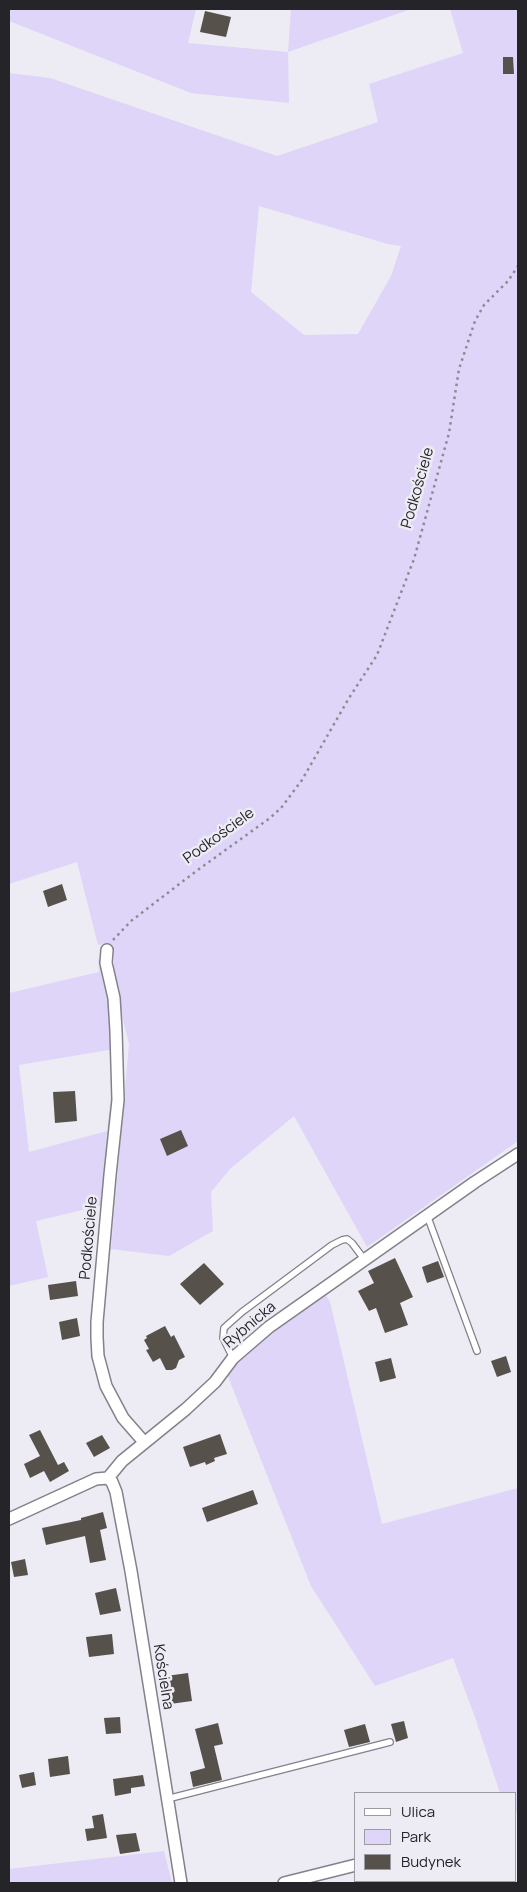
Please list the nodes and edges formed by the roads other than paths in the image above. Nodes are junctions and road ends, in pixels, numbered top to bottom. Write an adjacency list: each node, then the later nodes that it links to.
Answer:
1 (108, 950): 7 (street, Podkościele)
2 (518, 1154): 3 (street, Rybnicka)
3 (426, 1215): 4 (street, Rybnicka); 5 (lane)
4 (364, 1259): 6 (street, Rybnicka); 6 (lane)
5 (477, 1351)
6 (233, 1358): 7 (street, Rybnicka)
7 (144, 1442): 8 (street, Rybnicka)
8 (108, 1478): 9 (street); 11 (street, Kościelna)
9 (9, 1519)
10 (390, 1742): 11 (lane)
11 (167, 1799): 13 (street, Kościelna)
12 (354, 1866): 14 (street)
13 (181, 1883)
14 (284, 1883)

